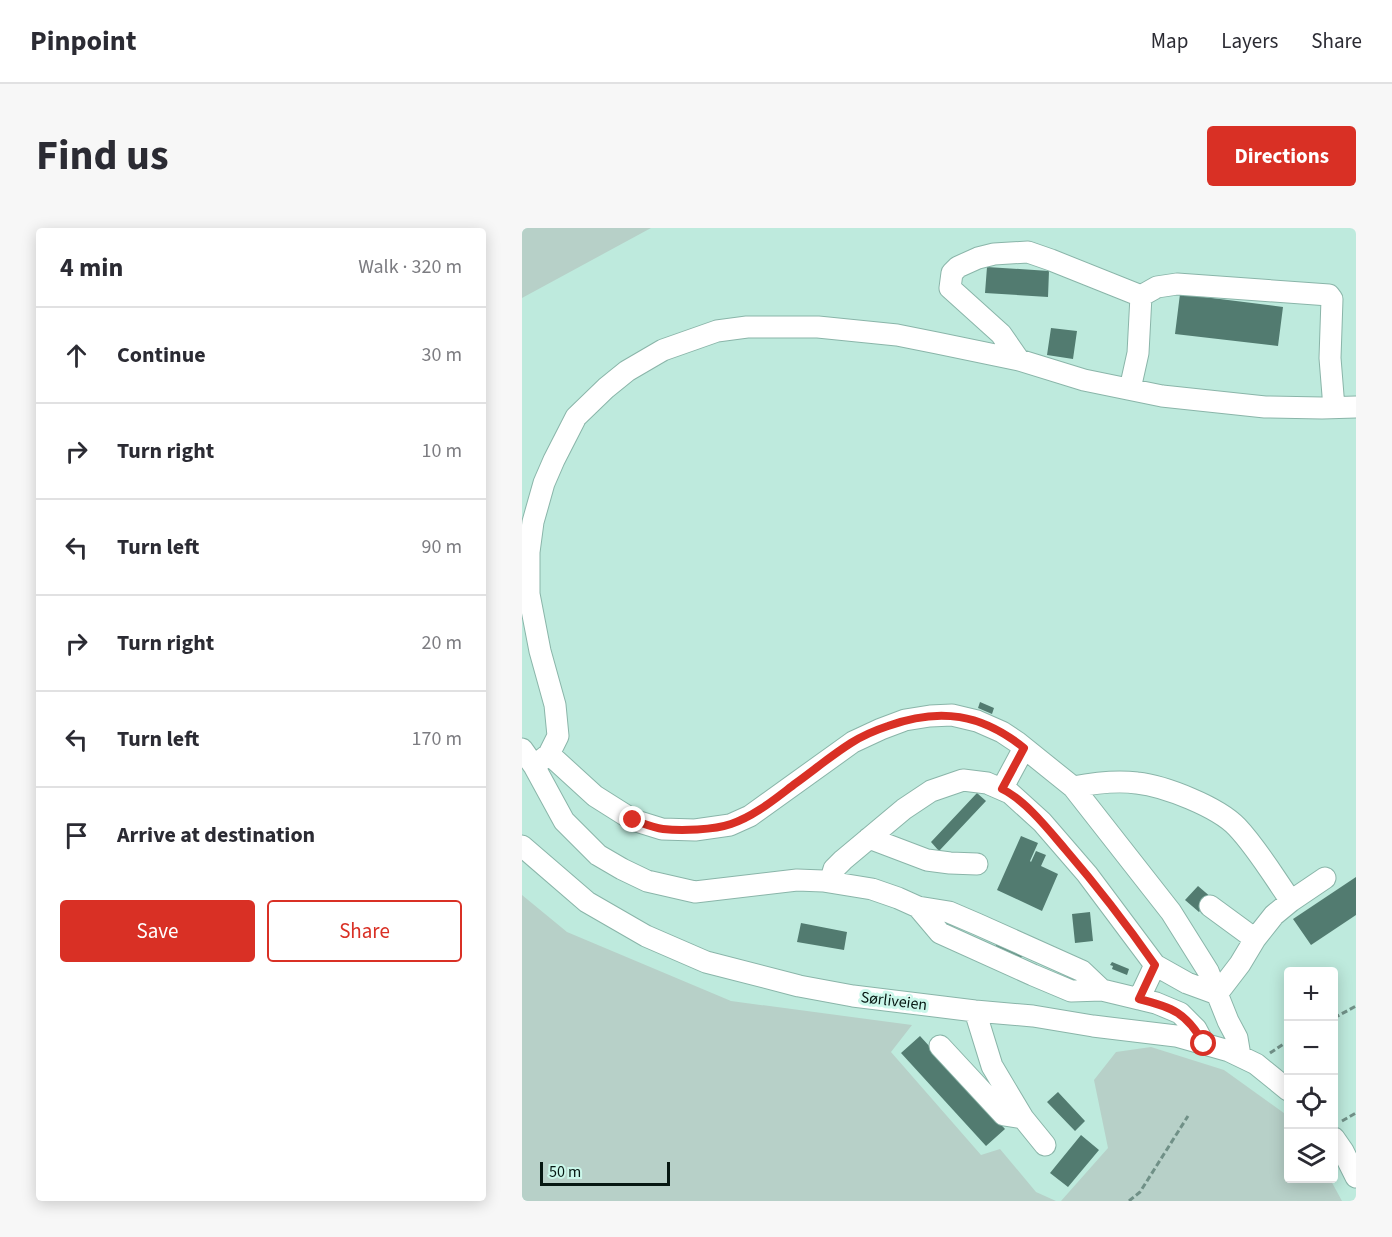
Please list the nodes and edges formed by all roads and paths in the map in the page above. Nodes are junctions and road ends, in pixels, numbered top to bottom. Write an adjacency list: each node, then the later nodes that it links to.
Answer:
1 (1141, 296): 2 (street); 3 (street); 5 (street)
2 (1019, 360): 3 (street); 7 (street)
3 (1130, 389): 5 (street)
4 (1356, 407): 5 (street)
5 (1334, 408)
6 (1024, 748): 7 (street); 8 (street); 9 (street)
7 (530, 755): 14 (street)
8 (1073, 787): 15 (street); 19 (street)
9 (1002, 789): 10 (street); 18 (street)
10 (869, 838): 12 (street); 14 (street)
11 (522, 846): 22 (street, Sørliveien)
12 (977, 864)
13 (1325, 878): 15 (street)
14 (830, 882): 20 (street)
15 (1291, 901): 17 (street)
16 (1210, 906): 17 (street)
17 (1255, 939): 19 (street)
18 (1155, 965): 19 (street); 20 (street)
19 (1217, 994): 26 (street)
20 (1139, 999): 24 (street)
21 (1356, 1006): 23 (path)
22 (975, 1011): 24 (street, Sørliveien); 30 (street)
23 (1338, 1016)
24 (1204, 1044): 26 (street, Sørliveien)
25 (940, 1046): 30 (street)
26 (1240, 1056): 27 (street, Sørliveien)
27 (1284, 1087)
28 (1356, 1113): 31 (path)
29 (1188, 1116): 35 (path)
30 (1023, 1118): 33 (street)
31 (1337, 1129)
32 (1338, 1137): 34 (street)
33 (1045, 1145)
34 (1356, 1176)
35 (1129, 1201)

